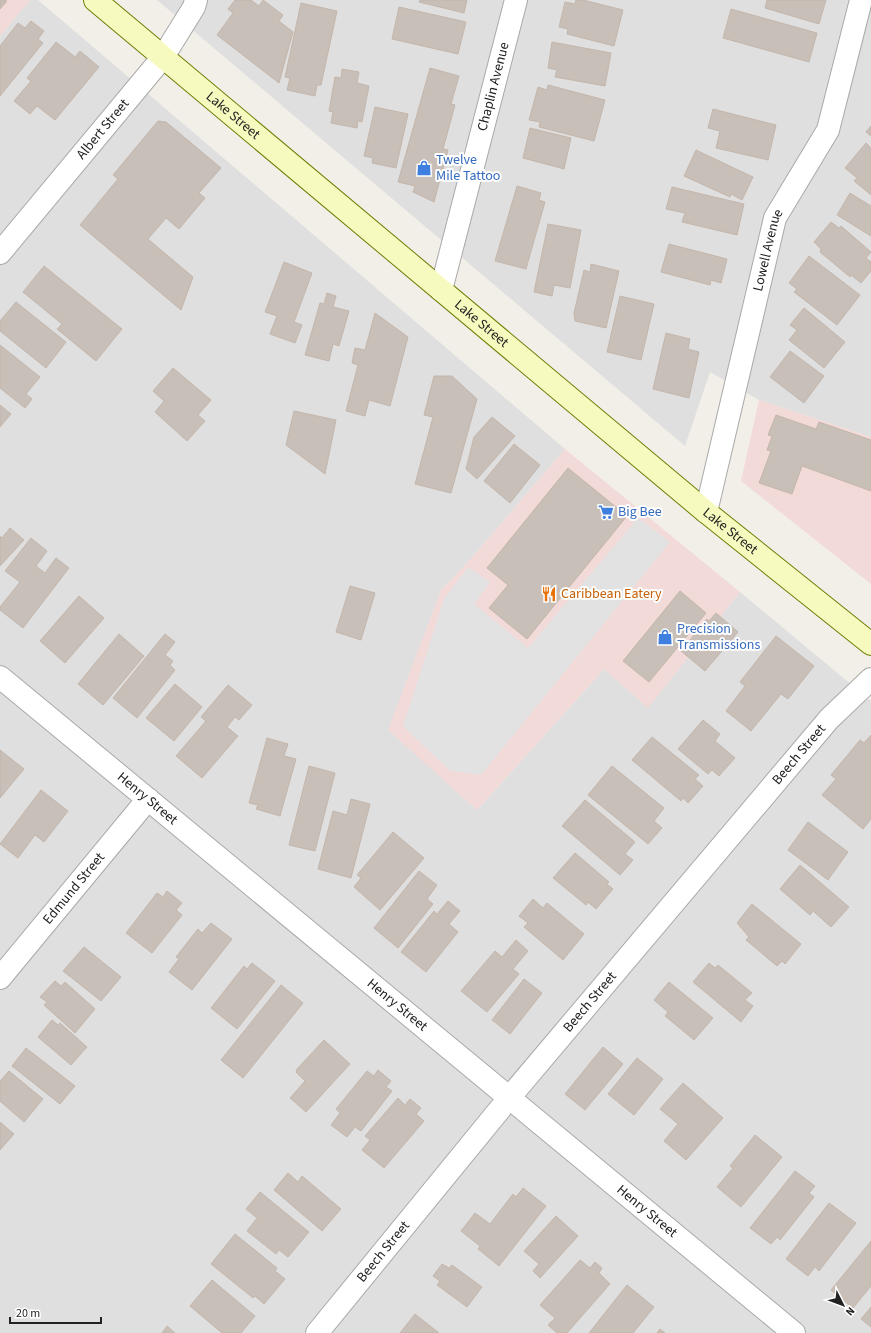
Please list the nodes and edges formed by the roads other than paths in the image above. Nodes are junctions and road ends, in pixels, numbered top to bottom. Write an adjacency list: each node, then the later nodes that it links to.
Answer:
1 (95, 0): 5 (main road, Lake Street)
2 (196, 0): 5 (street, Albert Street)
3 (516, 0): 7 (street, Chaplin Avenue)
4 (861, 0): 8 (street, Lowell Avenue)
5 (163, 57): 6 (street, Albert Street); 7 (main road, Lake Street)
6 (0, 253)
7 (441, 290): 8 (main road, Lake Street)
8 (706, 512): 9 (main road, Lake Street)
9 (871, 644)
10 (0, 677): 12 (street, Henry Street)
11 (871, 679): 14 (street, Beech Street)
12 (148, 799): 13 (street, Edmund Street); 14 (street, Henry Street)
13 (0, 978)
14 (509, 1098): 15 (street, Beech Street); 16 (street, Henry Street)
15 (317, 1333)
16 (794, 1333)

